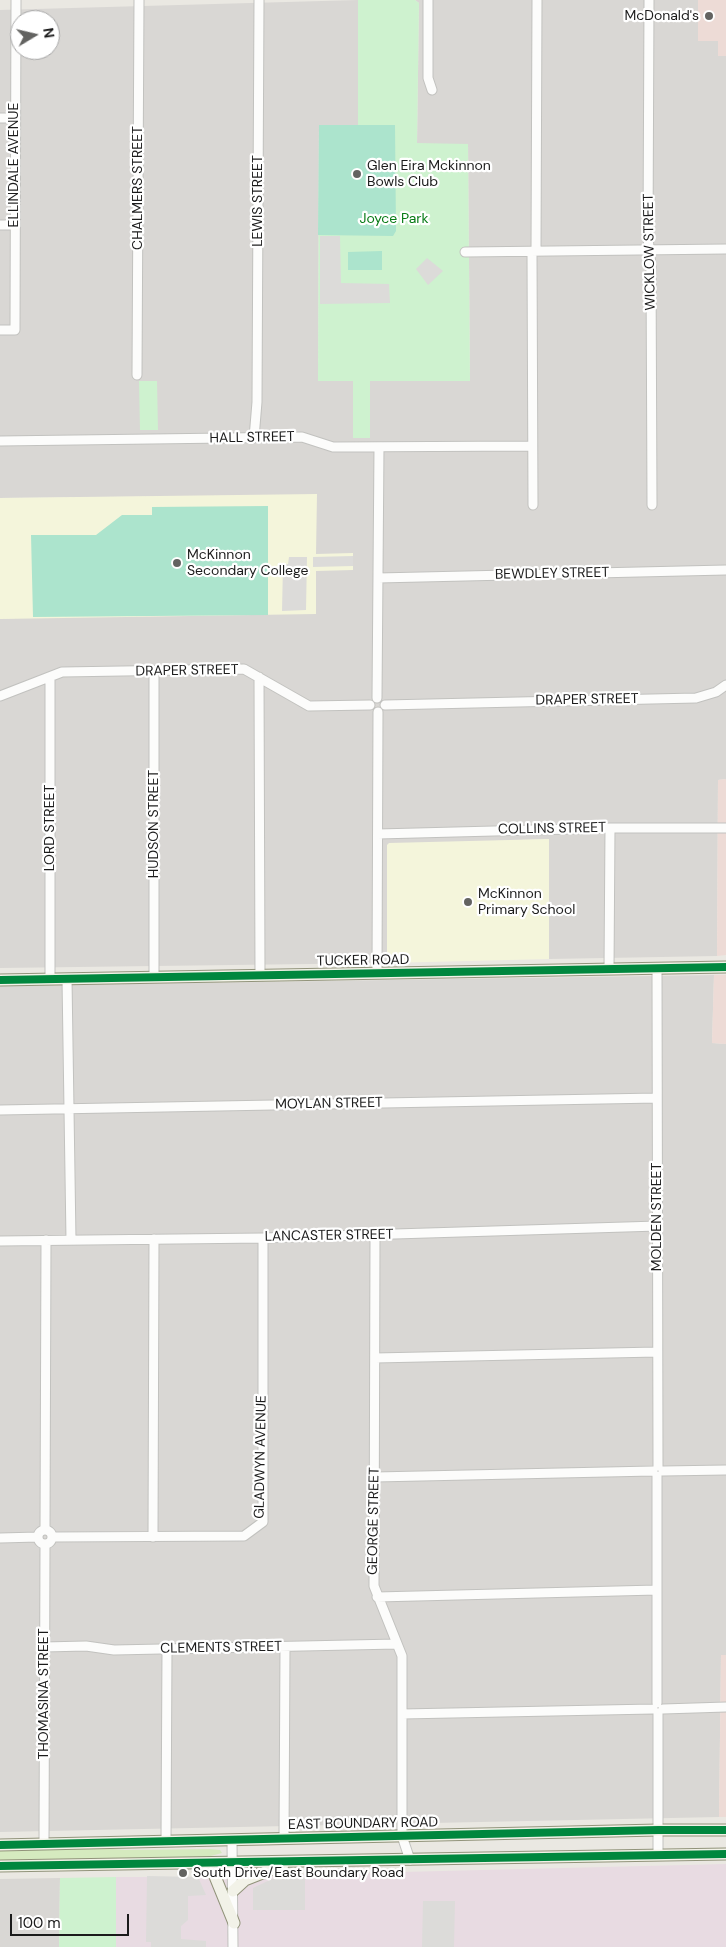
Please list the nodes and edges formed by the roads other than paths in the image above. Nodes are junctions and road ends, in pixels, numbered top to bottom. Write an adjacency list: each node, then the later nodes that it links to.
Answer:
1 (16, 0): 9 (street, ELLINDALE AVENUE)
2 (139, 0): 17 (street, CHALMERS STREET)
3 (259, 0): 18 (street, LEWIS STREET)
4 (428, 0): 7 (street)
5 (537, 0): 14 (street)
6 (649, 0): 13 (street, WICKLOW STREET)
7 (432, 90)
8 (0, 118): 9 (street)
9 (14, 118): 11 (street, ELLINDALE AVENUE)
10 (0, 225): 11 (street)
11 (14, 225): 16 (street, ELLINDALE AVENUE)
12 (726, 249): 13 (street)
13 (650, 250): 14 (street); 23 (street, WICKLOW STREET)
14 (534, 251): 15 (street); 20 (street)
15 (465, 252)
16 (0, 330)
17 (137, 375)
18 (256, 438): 19 (street, HALL STREET); 21 (street, HALL STREET)
19 (0, 441)
20 (532, 446): 21 (street, HALL STREET); 22 (street)
21 (379, 447): 25 (street)
22 (533, 505)
23 (652, 505)
24 (726, 570): 25 (street, BEWDLEY STREET)
25 (378, 578): 31 (street)
26 (154, 671): 27 (street, DRAPER STREET); 28 (street, DRAPER STREET); 43 (street, HUDSON STREET)
27 (50, 677): 30 (street, DRAPER STREET); 45 (street, LORD STREET)
28 (259, 677): 32 (street, DRAPER STREET); 42 (street)
29 (726, 685): 33 (street, DRAPER STREET)
30 (0, 696)
31 (377, 698): 32 (street); 33 (street)
32 (370, 705): 34 (street)
33 (385, 705): 34 (street)
34 (378, 712): 37 (street)
35 (610, 828): 36 (street, COLLINS STREET); 37 (street, COLLINS STREET); 40 (street)
36 (726, 828)
37 (378, 834): 41 (street)
38 (726, 967): 39 (main road, TUCKER ROAD)
39 (658, 968): 40 (main road, TUCKER ROAD); 47 (street, MOLDEN STREET)
40 (608, 969): 41 (main road, TUCKER ROAD)
41 (377, 973): 42 (main road, TUCKER ROAD)
42 (260, 975): 43 (main road, TUCKER ROAD)
43 (154, 977): 44 (main road, TUCKER ROAD)
44 (67, 978): 45 (main road, TUCKER ROAD); 48 (street)
45 (50, 979): 46 (main road, TUCKER ROAD)
46 (0, 980)
47 (658, 1098): 48 (street, MOYLAN STREET); 50 (street, MOLDEN STREET)
48 (69, 1109): 49 (street, MOYLAN STREET); 55 (street)
49 (0, 1110)
50 (658, 1226): 51 (street, LANCASTER STREET); 57 (street, MOLDEN STREET)
51 (375, 1235): 52 (street, LANCASTER STREET); 58 (street, GEORGE STREET)
52 (263, 1238): 53 (street, LANCASTER STREET); 65 (street, GLADWYN AVENUE)
53 (154, 1239): 55 (street, LANCASTER STREET); 65 (street)
54 (46, 1240): 55 (street, LANCASTER STREET); 56 (street, LANCASTER STREET); 62 (street)
55 (71, 1240)
56 (0, 1241)
57 (657, 1352): 58 (street); 60 (street, MOLDEN STREET)
58 (375, 1358): 61 (street, GEORGE STREET)
59 (726, 1470): 60 (street)
60 (658, 1471): 61 (street); 68 (street, MOLDEN STREET)
61 (375, 1476): 69 (street, GEORGE STREET)
62 (45, 1530): 63 (street); 64 (street)
63 (38, 1537): 66 (street); 67 (street)
64 (52, 1537): 65 (street, GLADWYN AVENUE); 67 (street)
65 (153, 1537)
66 (0, 1538)
67 (45, 1544): 71 (street, THOMASINA STREET)
68 (657, 1590): 69 (street); 75 (street, MOLDEN STREET)
69 (378, 1597): 70 (street, GEORGE STREET)
70 (397, 1644): 72 (street, CLEMENTS STREET); 76 (street, GEORGE STREET)
71 (44, 1647): 73 (street, CLEMENTS STREET); 83 (street, THOMASINA STREET)
72 (285, 1648): 73 (street, CLEMENTS STREET); 80 (street)
73 (167, 1649): 82 (street)
74 (726, 1707): 75 (street)
75 (658, 1709): 76 (street); 77 (street, MOLDEN STREET)
76 (402, 1714): 79 (street, GEORGE STREET)
77 (658, 1830): 78 (main road, EAST BOUNDARY ROAD); 79 (main road, EAST BOUNDARY ROAD); 86 (street, MOLDEN STREET)
78 (726, 1830)
79 (402, 1836): 80 (main road, EAST BOUNDARY ROAD); 87 (street, GEORGE STREET)
80 (284, 1838): 81 (main road, EAST BOUNDARY ROAD)
81 (232, 1840): 82 (main road, EAST BOUNDARY ROAD); 89 (street)
82 (166, 1841): 83 (main road, EAST BOUNDARY ROAD)
83 (44, 1844): 84 (main road, EAST BOUNDARY ROAD)
84 (0, 1845)
85 (726, 1854): 86 (main road)
86 (658, 1855): 87 (main road)
87 (410, 1860): 88 (main road)
88 (289, 1862): 89 (main road); 92 (main road)
89 (233, 1863): 90 (main road); 92 (street)
90 (204, 1864): 91 (main road); 93 (main road)
91 (0, 1866)
92 (234, 1891): 93 (street)
93 (234, 1923): 94 (street)
94 (233, 1947)

